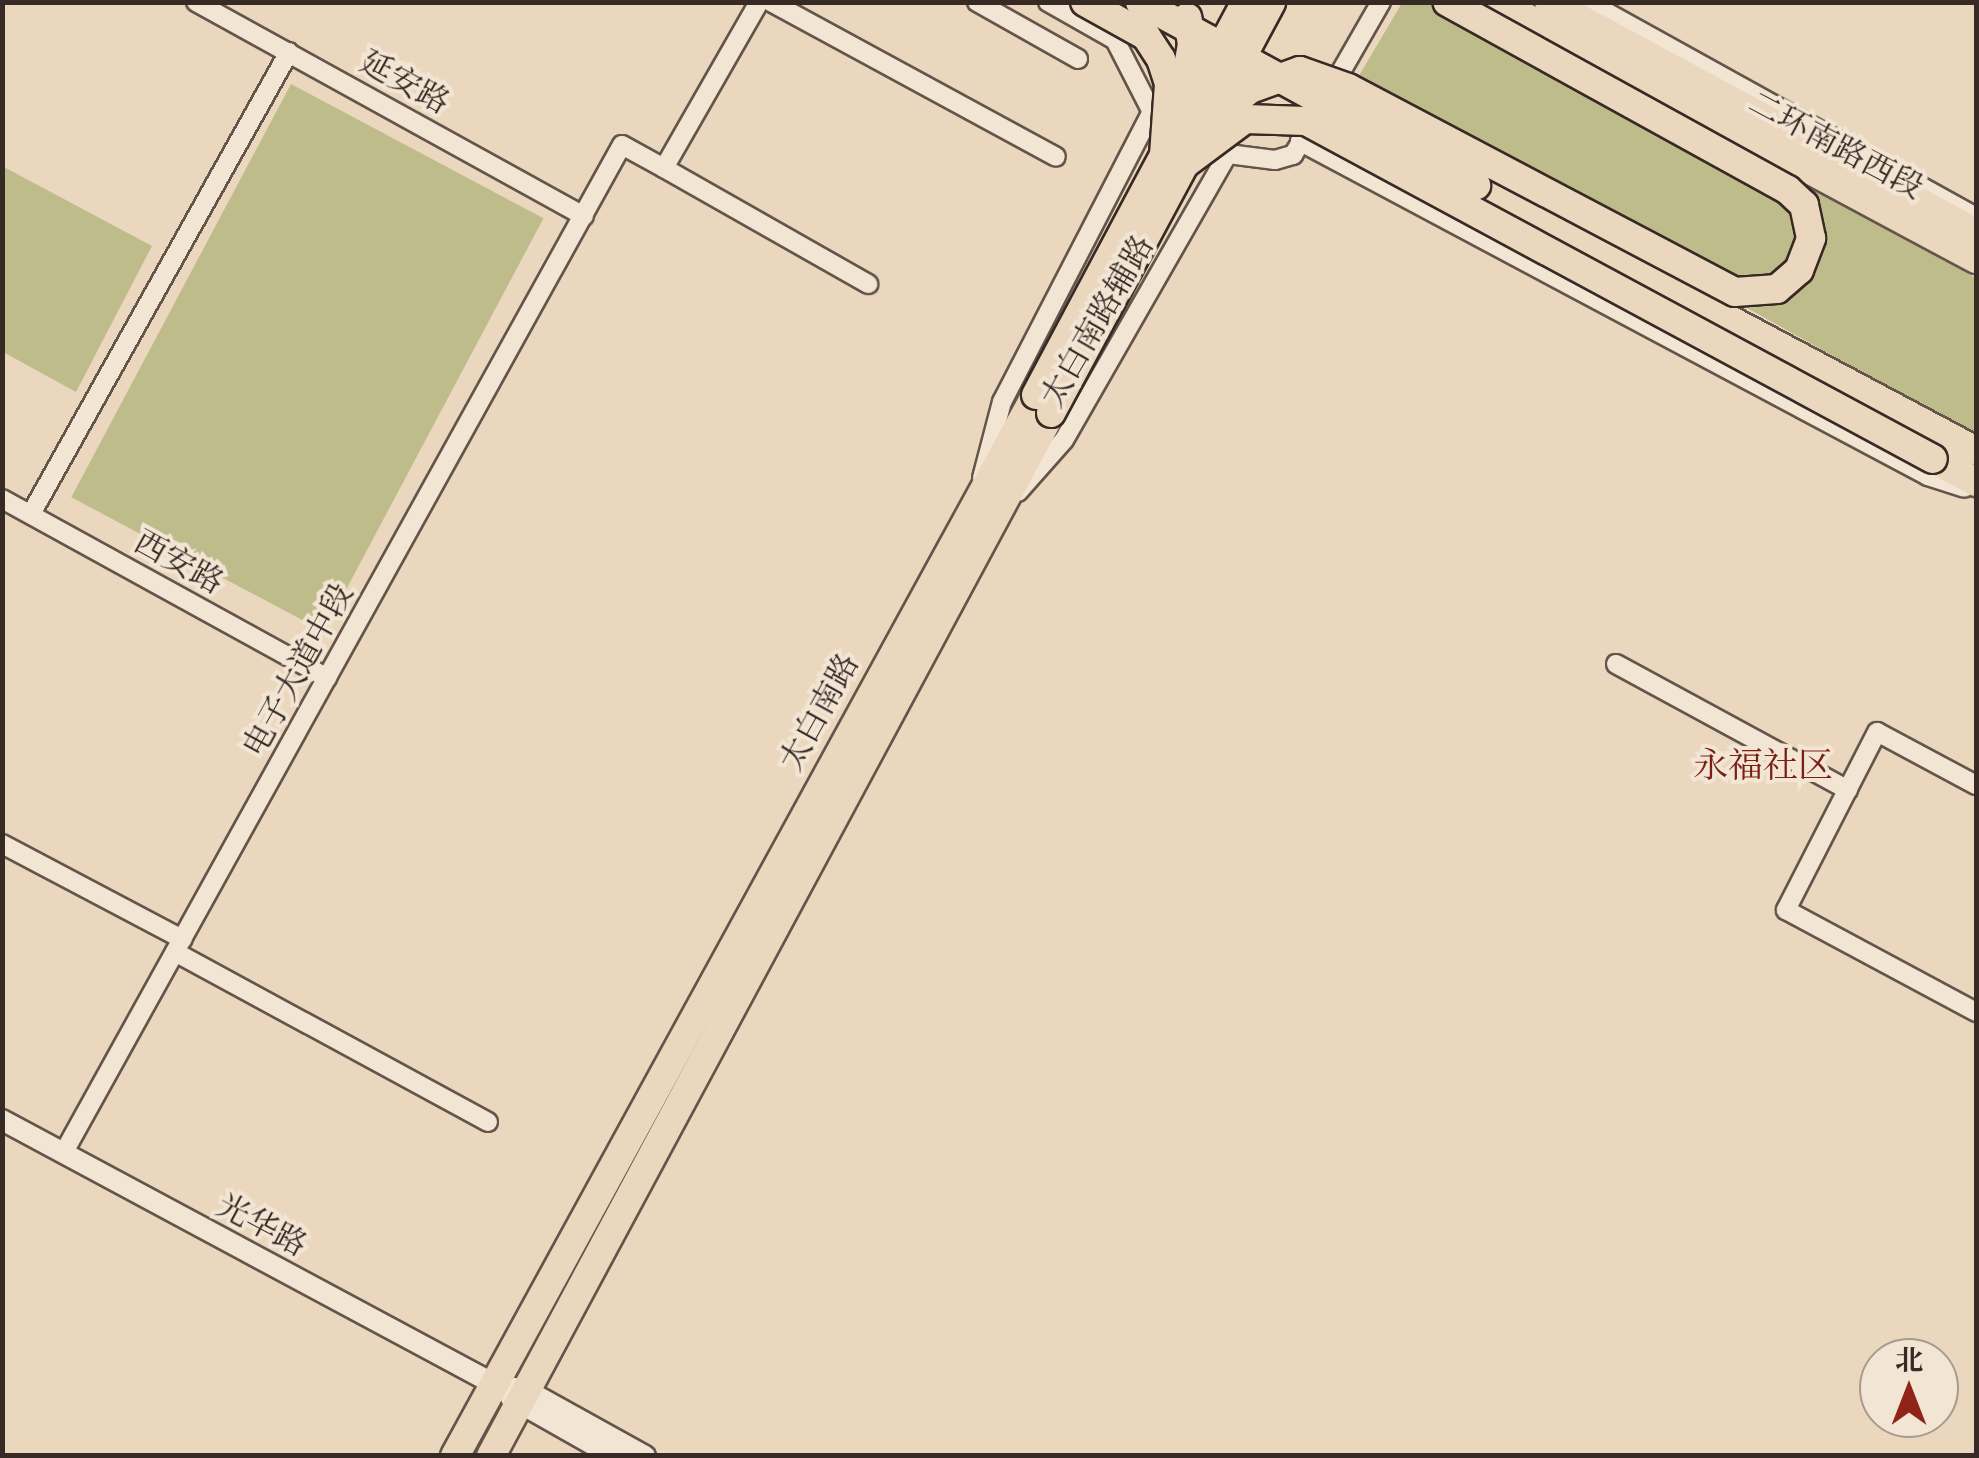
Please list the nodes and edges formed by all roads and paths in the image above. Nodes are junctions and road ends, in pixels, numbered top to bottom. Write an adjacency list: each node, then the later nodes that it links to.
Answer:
1 (196, 2): 17 (street, 延安路)
2 (759, 2): 27 (street)
3 (772, 2): 26 (street)
4 (977, 2): 18 (street)
5 (1048, 2): 16 (street)
6 (1085, 2): 24 (main road, bridge)
7 (1138, 2): 16 (street); 34 (main road, bridge)
8 (1179, 2): 24 (main road, bridge)
9 (1246, 2): 24 (main road, 太白南路, bridge)
10 (1271, 2): 22 (main road, 太白南路, bridge)
11 (1381, 2): 23 (street)
12 (1447, 2): 20 (main road, bridge)
13 (1497, 2): 21 (main road, 二环南路西段)
14 (1550, 2): 31 (main road)
15 (1588, 2): 30 (street)
16 (1116, 40): 19 (street)
17 (289, 52): 29 (street, 延安路); 44 (street)
18 (1078, 59)
19 (1152, 112): 25 (street); 40 (street, 太白南路辅路)
20 (1651, 114): 21 (main road); 28 (main road, bridge)
21 (1716, 121): 28 (main road); 33 (main road, 二环南路西段)
22 (1205, 126): 24 (main road, 太白南路, bridge); 32 (main road, bridge)
23 (1302, 142): 25 (street); 41 (street)
24 (1174, 153): 37 (main road, 太白南路, bridge); 39 (main road, bridge)
25 (1228, 154): 43 (street, 太白南路辅路)
26 (1056, 157)
27 (664, 168): 29 (street, 电子大道中段); 36 (street)
28 (1759, 172): 35 (main road, bridge)
29 (584, 216): 46 (street, 电子大道中段)
30 (1976, 217)
31 (1976, 233)
32 (1618, 234): 34 (main road); 35 (main road, bridge)
33 (1976, 260)
34 (1638, 272): 35 (main road); 38 (main road)
35 (1692, 274)
36 (868, 284)
37 (1044, 404): 40 (main road, 太白南路); 43 (main road, 太白南路)
38 (1976, 452)
39 (1976, 482)
40 (978, 490): 55 (main road, 太白南路)
41 (1976, 491)
42 (2, 498): 44 (street, 西安路)
43 (1004, 508): 56 (main road, 太白南路)
44 (31, 514): 46 (street, 西安路)
45 (1616, 664): 48 (street)
46 (327, 678): 50 (street, 电子大道中段)
47 (1976, 785): 48 (street)
48 (1848, 790): 51 (street)
49 (2, 844): 50 (street)
50 (179, 946): 53 (street); 54 (street, 电子大道中段)
51 (1976, 1012)
52 (2, 1120): 54 (street, 光华路)
53 (488, 1122)
54 (64, 1152): 55 (street, 光华路)
55 (494, 1384): 56 (street, 光华路); 57 (main road, 太白南路)
56 (522, 1397): 58 (main road, 太白南路); 59 (street, 光华路); 60 (street, 光华路)
57 (455, 1456)
58 (491, 1456)
59 (613, 1456)
60 (645, 1456)

